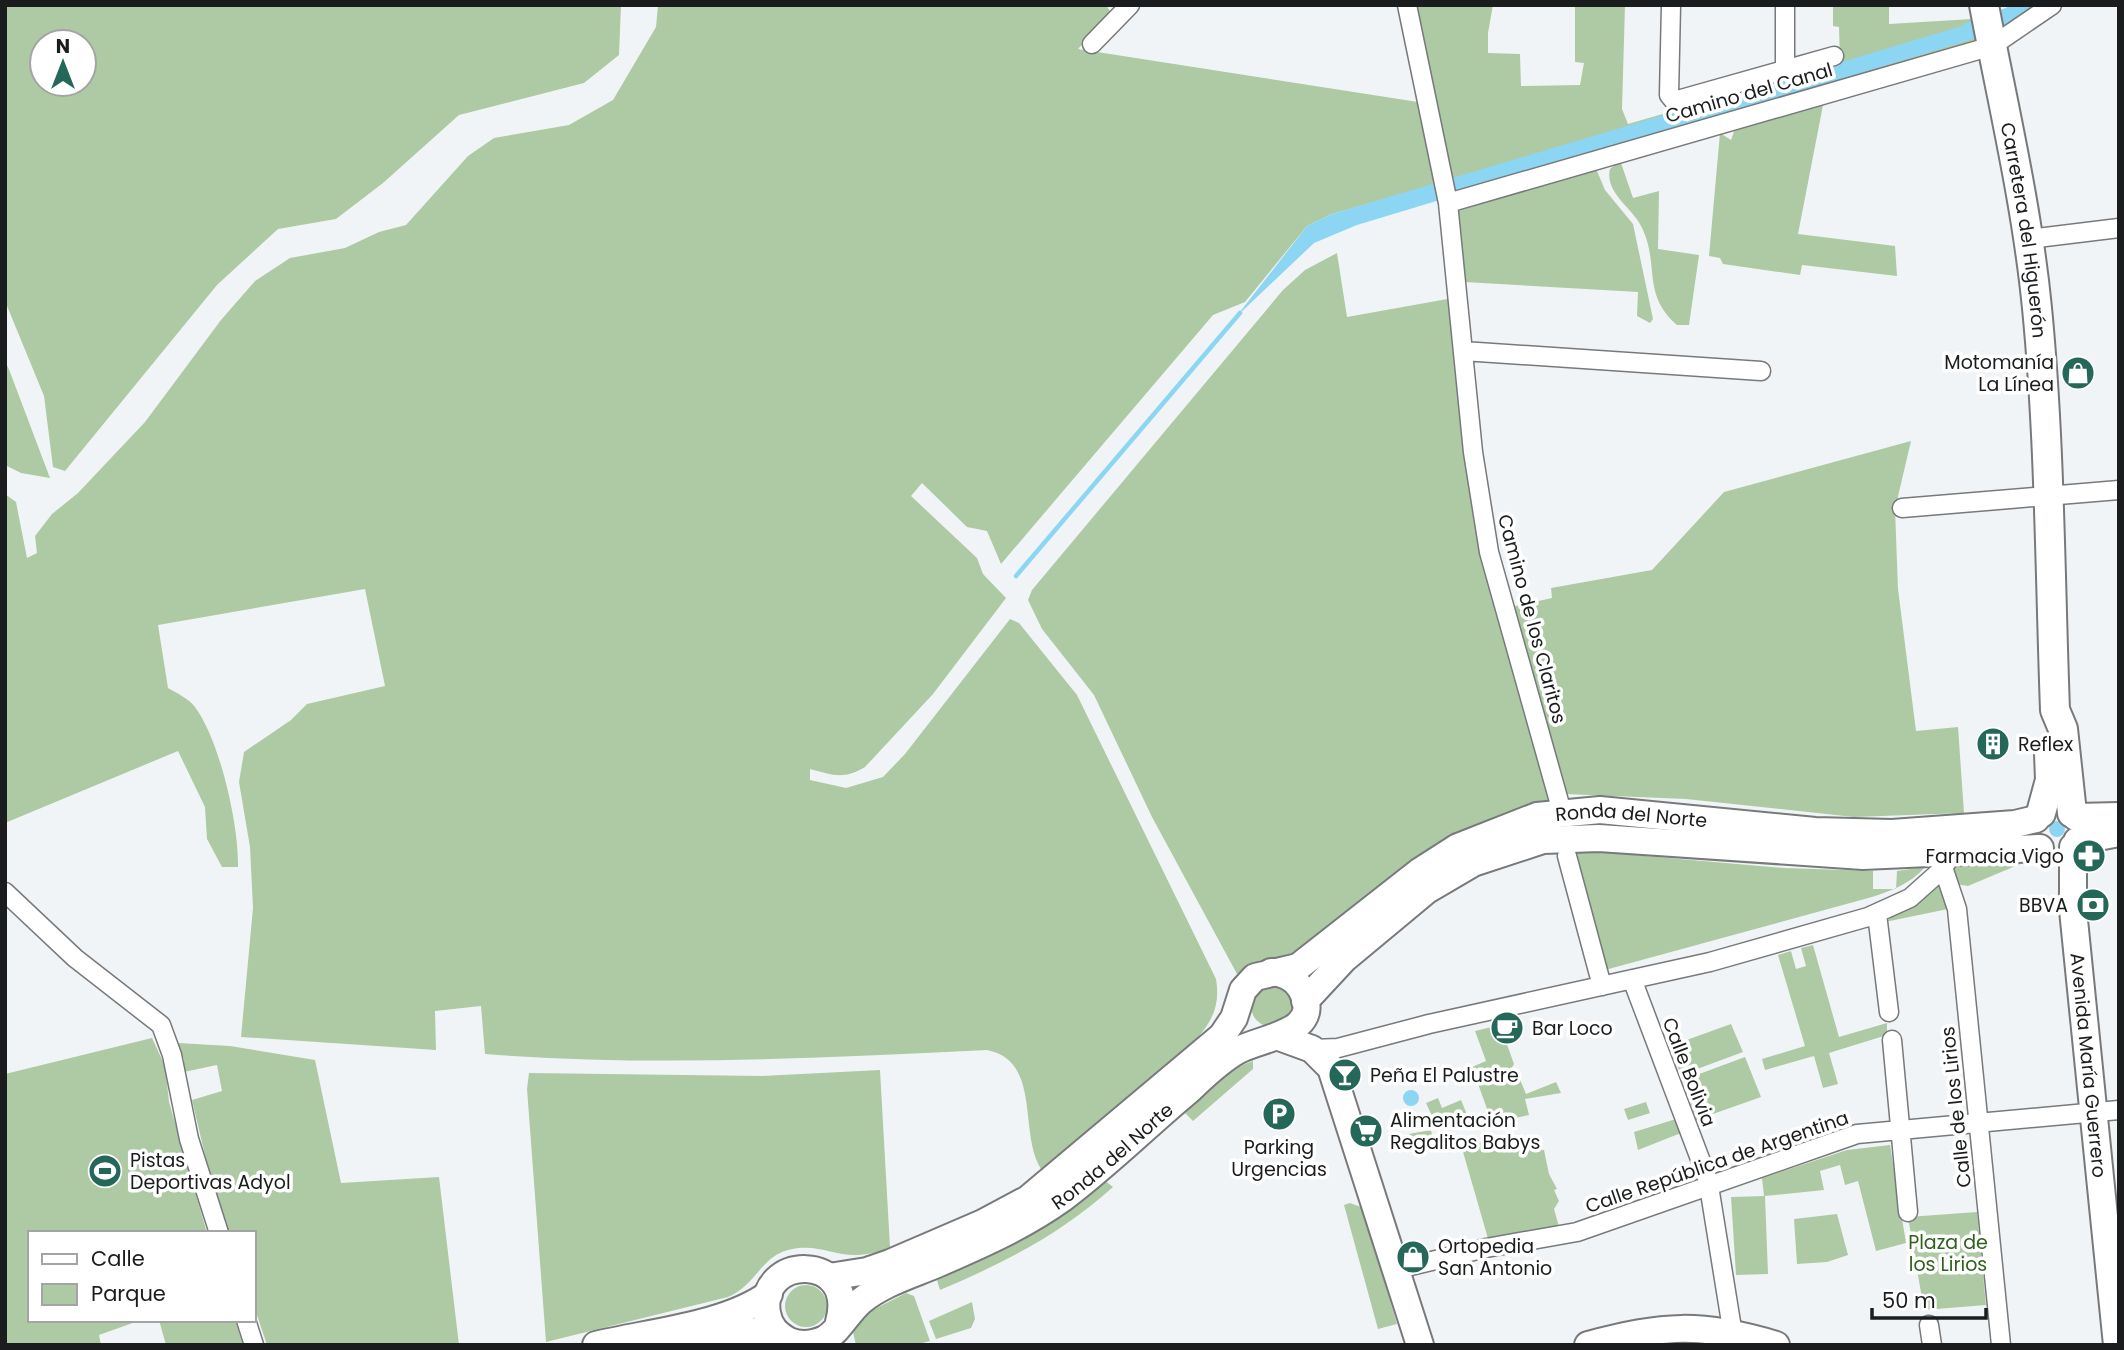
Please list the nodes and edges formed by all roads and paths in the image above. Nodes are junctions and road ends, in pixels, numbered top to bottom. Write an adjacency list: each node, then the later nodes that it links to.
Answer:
1 (1130, 5): 7 (street)
2 (1407, 5): 11 (street, Camino de los Claritos)
3 (1671, 5): 10 (street)
4 (1785, 5): 10 (street)
5 (1984, 5): 8 (main road, Carretera del Higuerón)
6 (2052, 5): 8 (street, Camino del Canal)
7 (1092, 44)
8 (1992, 46): 11 (street, Camino del Canal); 13 (main road, Carretera del Higuerón)
9 (1834, 56): 10 (street)
10 (1785, 70)
11 (1448, 202): 14 (street, Camino de los Claritos)
12 (2119, 228): 13 (street)
13 (2029, 239): 17 (main road, Carretera del Higuerón)
14 (1463, 351): 15 (street); 20 (street, Camino de los Claritos)
15 (1761, 371)
16 (2119, 490): 17 (street)
17 (2048, 496): 18 (street); 19 (main road, Carretera del Higuerón)
18 (1902, 508)
19 (2055, 710): 21 (main road); 24 (main road)
20 (1562, 812): 21 (main road, Ronda del Norte); 30 (main road, Ronda del Norte)
21 (2038, 816): 24 (main road, Avenida María Guerrero); 24 (main road, Ronda del Norte)
22 (2119, 816): 24 (main road)
23 (2119, 834): 24 (main road)
24 (2065, 836): 25 (main road, Ronda del Norte); 39 (main road, Avenida María Guerrero)
25 (1966, 850): 27 (street); 33 (main road, Ronda del Norte)
26 (1567, 856): 32 (street)
27 (1943, 867): 29 (street); 40 (street, Calle de los Lirios)
28 (5, 892): 44 (street)
29 (1877, 914): 31 (street); 34 (street)
30 (1271, 972): 33 (main road); 35 (main road, Ronda del Norte)
31 (1632, 979): 32 (street); 42 (street, Calle Bolivia)
32 (1602, 986): 38 (street)
33 (1309, 1000): 36 (main road, Ronda del Norte); 38 (street)
34 (1889, 1012)
35 (1236, 1014): 36 (main road); 46 (main road, Ronda del Norte)
36 (1274, 1037): 38 (main road); 48 (main road, Ronda del Norte)
37 (1892, 1040): 41 (street)
38 (1326, 1051): 45 (main road)
39 (2106, 1111): 40 (street, Calle República de Argentina); 62 (main road, Avenida María Guerrero)
40 (1979, 1122): 41 (street, Calle República de Argentina); 61 (street, Calle de los Lirios)
41 (1899, 1129): 42 (street, Calle República de Argentina); 43 (street)
42 (1709, 1185): 45 (street, Calle República de Argentina); 52 (street, Calle Bolivia)
43 (1908, 1212)
44 (218, 1231)
45 (1398, 1269): 56 (main road)
46 (829, 1277): 47 (main road); 48 (main road)
47 (762, 1298): 51 (main road); 54 (main road)
48 (845, 1316): 51 (main road)
49 (248, 1322): 53 (street)
50 (1929, 1325): 60 (street)
51 (775, 1340): 55 (main road)
52 (1729, 1341): 57 (main road); 58 (main road); 59 (main road)
53 (254, 1345)
54 (596, 1345)
55 (680, 1345)
56 (1420, 1345)
57 (1588, 1345)
58 (1664, 1345)
59 (1776, 1345)
60 (1932, 1345)
61 (2001, 1345)
62 (2117, 1345)

